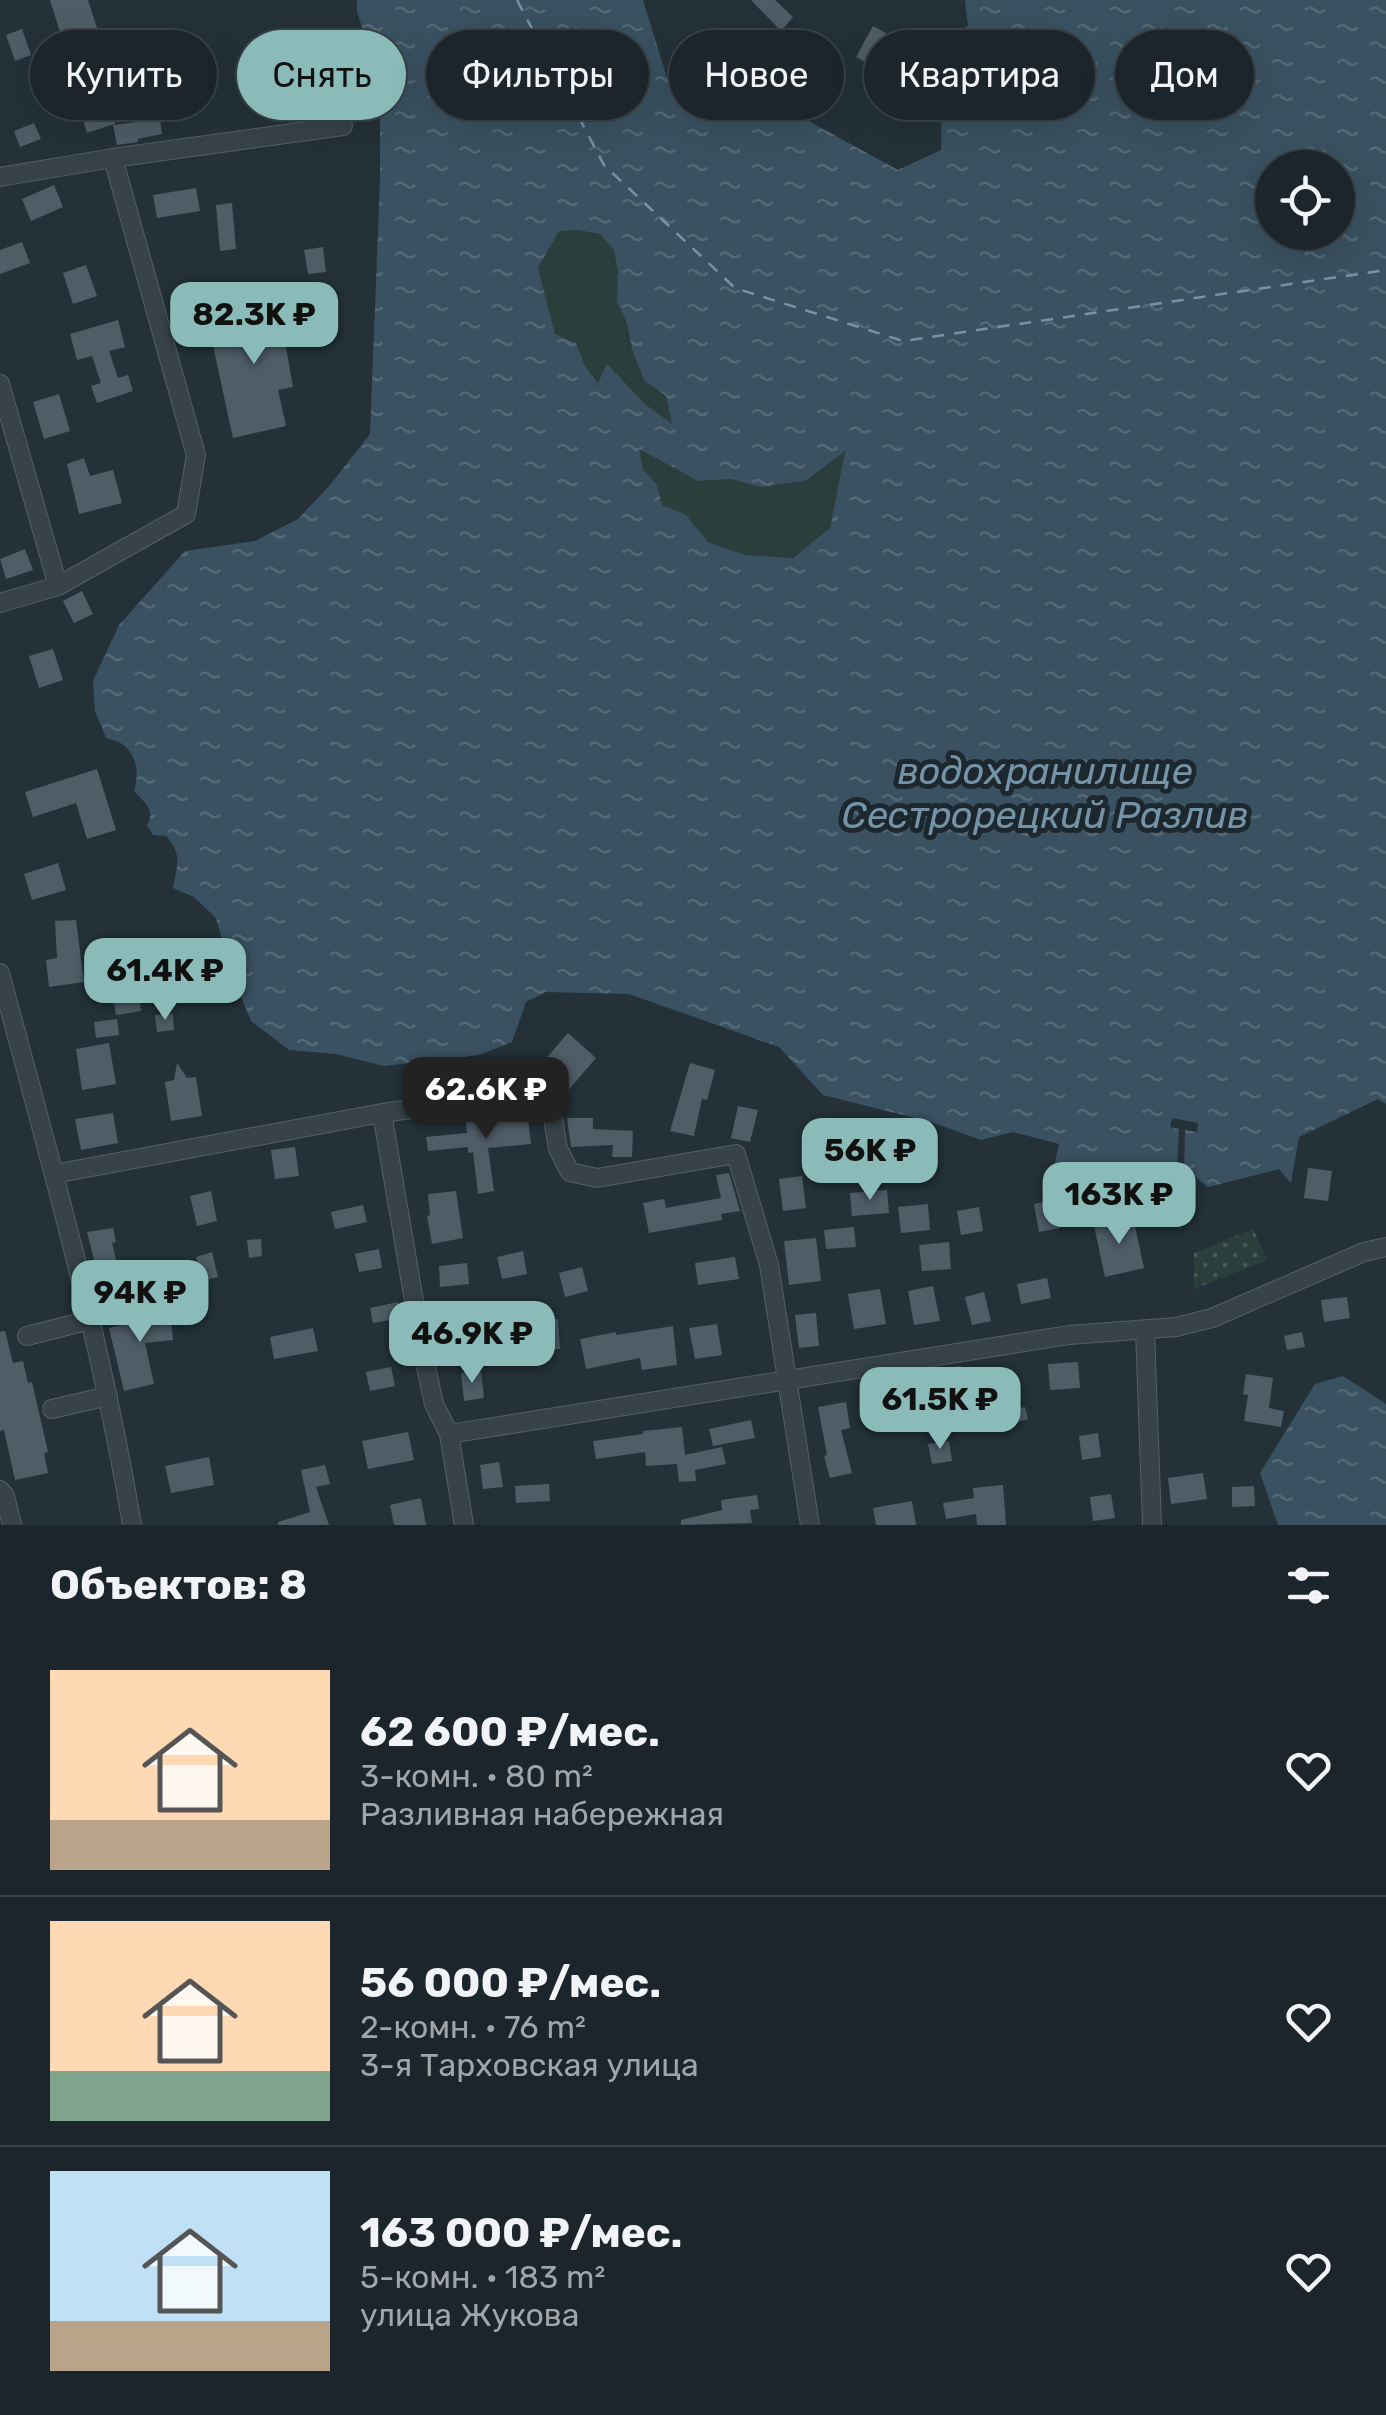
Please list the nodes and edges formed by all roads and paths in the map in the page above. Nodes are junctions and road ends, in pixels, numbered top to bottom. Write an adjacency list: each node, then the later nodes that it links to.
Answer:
1 (343, 126): 2 (street)
2 (113, 158): 3 (street); 5 (street)
3 (0, 178)
4 (0, 384): 5 (street)
5 (58, 586): 6 (street)
6 (0, 602)
7 (0, 974): 9 (street)
8 (382, 1113): 9 (street); 14 (street); 17 (street)
9 (54, 1174): 11 (street)
10 (1386, 1248): 12 (street)
11 (90, 1320): 13 (street); 15 (street)
12 (1145, 1330): 14 (street); 23 (street)
13 (28, 1336)
14 (787, 1380): 17 (street); 22 (street)
15 (108, 1396): 16 (street); 20 (street)
16 (52, 1409)
17 (448, 1434): 21 (street)
18 (0, 1490): 19 (street)
19 (12, 1525)
20 (132, 1525)
21 (464, 1525)
22 (810, 1525)
23 (1152, 1525)

